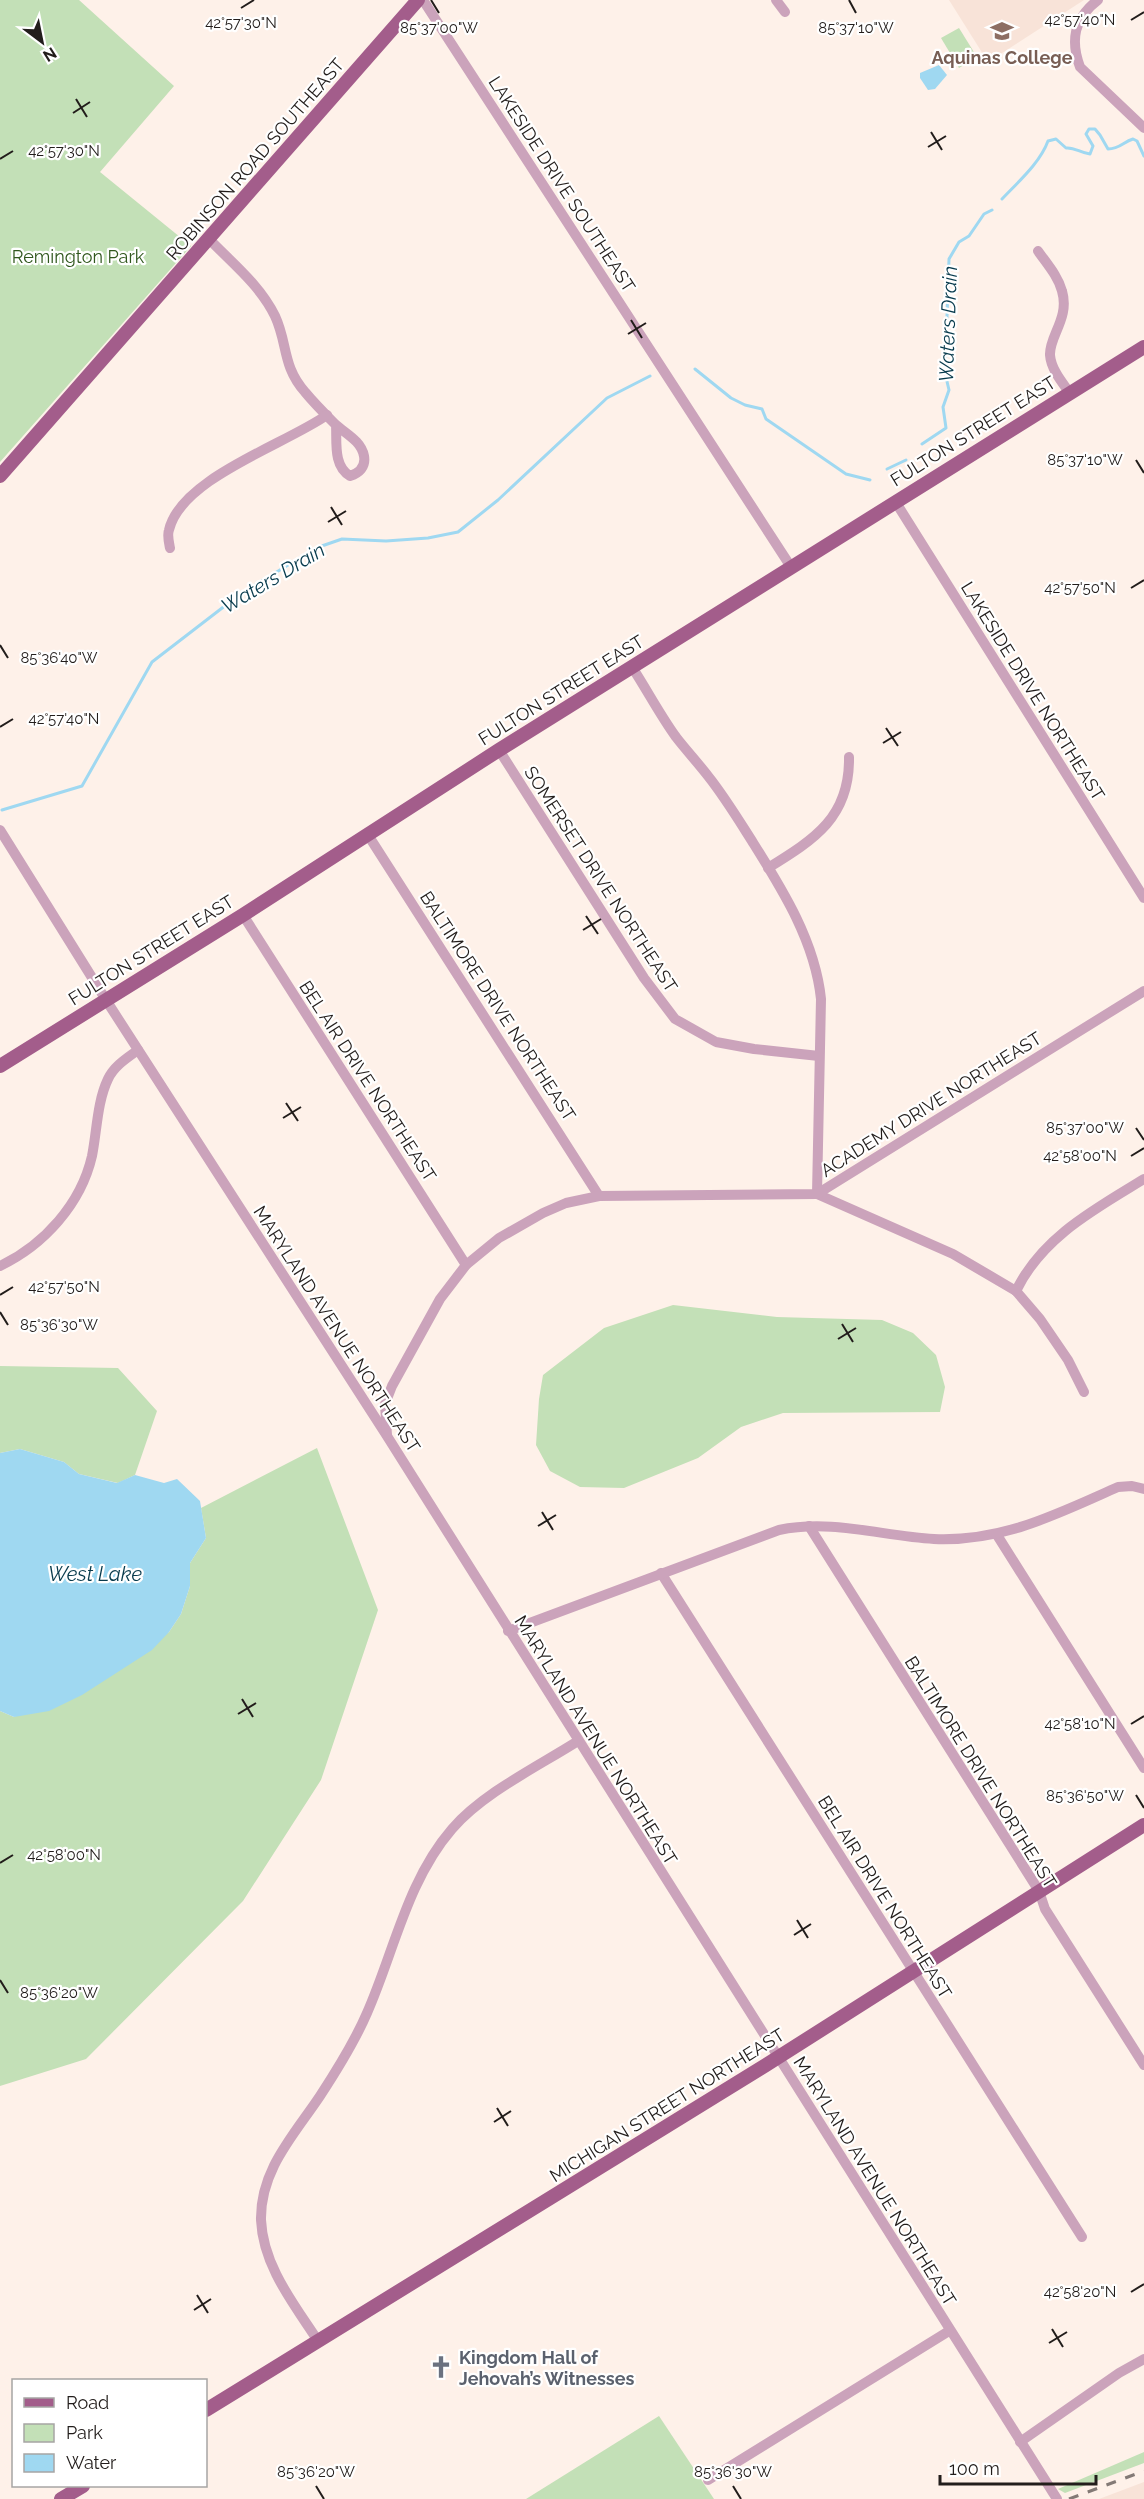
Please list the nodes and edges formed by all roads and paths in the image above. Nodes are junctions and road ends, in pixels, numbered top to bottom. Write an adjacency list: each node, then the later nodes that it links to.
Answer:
1 (421, 0): 6 (main road, ROBINSON ROAD SOUTHEAST); 15 (street, LAKESIDE DRIVE SOUTHEAST)
2 (776, 0): 4 (street)
3 (1098, 0): 5 (street)
4 (785, 12)
5 (1144, 128)
6 (209, 239): 10 (street); 12 (main road, ROBINSON ROAD SOUTHEAST)
7 (1038, 251): 9 (street)
8 (1144, 347): 9 (main road, FULTON STREET EAST)
9 (1070, 392): 13 (main road, FULTON STREET EAST)
10 (327, 415): 11 (street); 14 (street)
11 (336, 425)
12 (0, 476)
13 (895, 501): 15 (main road, FULTON STREET EAST); 22 (street, LAKESIDE DRIVE NORTHEAST)
14 (170, 548)
15 (791, 567): 16 (main road, FULTON STREET EAST)
16 (632, 667): 17 (main road, FULTON STREET EAST); 21 (street)
17 (499, 750): 20 (main road, FULTON STREET EAST); 27 (street, SOMERSET DRIVE NORTHEAST)
18 (849, 757): 21 (street)
19 (0, 830): 25 (street, MARYLAND AVENUE NORTHEAST)
20 (368, 835): 23 (main road, FULTON STREET EAST); 31 (street, BALTIMORE DRIVE NORTHEAST)
21 (768, 868): 27 (street)
22 (1144, 898)
23 (243, 915): 25 (main road, FULTON STREET EAST); 32 (street, BEL AIR DRIVE NORTHEAST)
24 (1144, 991): 30 (street, ACADEMY DRIVE NORTHEAST)
25 (106, 1000): 26 (street, MARYLAND AVENUE NORTHEAST); 28 (main road, FULTON STREET EAST)
26 (138, 1050): 33 (street); 36 (street, MARYLAND AVENUE NORTHEAST)
27 (819, 1056): 30 (street)
28 (0, 1066)
29 (1144, 1179): 34 (street)
30 (816, 1194): 31 (street, ACADEMY DRIVE NORTHEAST); 34 (street)
31 (599, 1196): 32 (street, ACADEMY DRIVE NORTHEAST)
32 (466, 1265): 36 (street, ACADEMY DRIVE NORTHEAST)
33 (0, 1266)
34 (1016, 1291): 35 (street)
35 (1084, 1392)
36 (387, 1436): 41 (street, MARYLAND AVENUE NORTHEAST)
37 (1144, 1489): 39 (street)
38 (809, 1526): 39 (street); 40 (street); 45 (street, BALTIMORE DRIVE NORTHEAST)
39 (997, 1535): 43 (street)
40 (661, 1573): 41 (street); 46 (street, BEL AIR DRIVE NORTHEAST)
41 (508, 1631): 42 (street, MARYLAND AVENUE NORTHEAST)
42 (578, 1741): 47 (street, MARYLAND AVENUE NORTHEAST); 51 (street)
43 (1144, 1768)
44 (1144, 1825): 45 (main road, MICHIGAN STREET NORTHEAST)
45 (1039, 1891): 46 (main road, MICHIGAN STREET NORTHEAST); 48 (street, BALTIMORE DRIVE NORTHEAST)
46 (913, 1972): 47 (main road, MICHIGAN STREET NORTHEAST); 49 (street, BEL AIR DRIVE NORTHEAST)
47 (777, 2057): 50 (street, MARYLAND AVENUE NORTHEAST); 51 (main road, MICHIGAN STREET NORTHEAST)
48 (1144, 2065)
49 (1082, 2237)
50 (949, 2331): 54 (street, MARYLAND AVENUE NORTHEAST); 55 (street)
51 (318, 2341): 53 (main road, MICHIGAN STREET NORTHEAST)
52 (1144, 2359): 54 (street)
53 (207, 2409)
54 (1020, 2442): 58 (street, MARYLAND AVENUE NORTHEAST)
55 (708, 2480)
56 (81, 2487): 57 (main road)
57 (62, 2499)
58 (1057, 2499)

